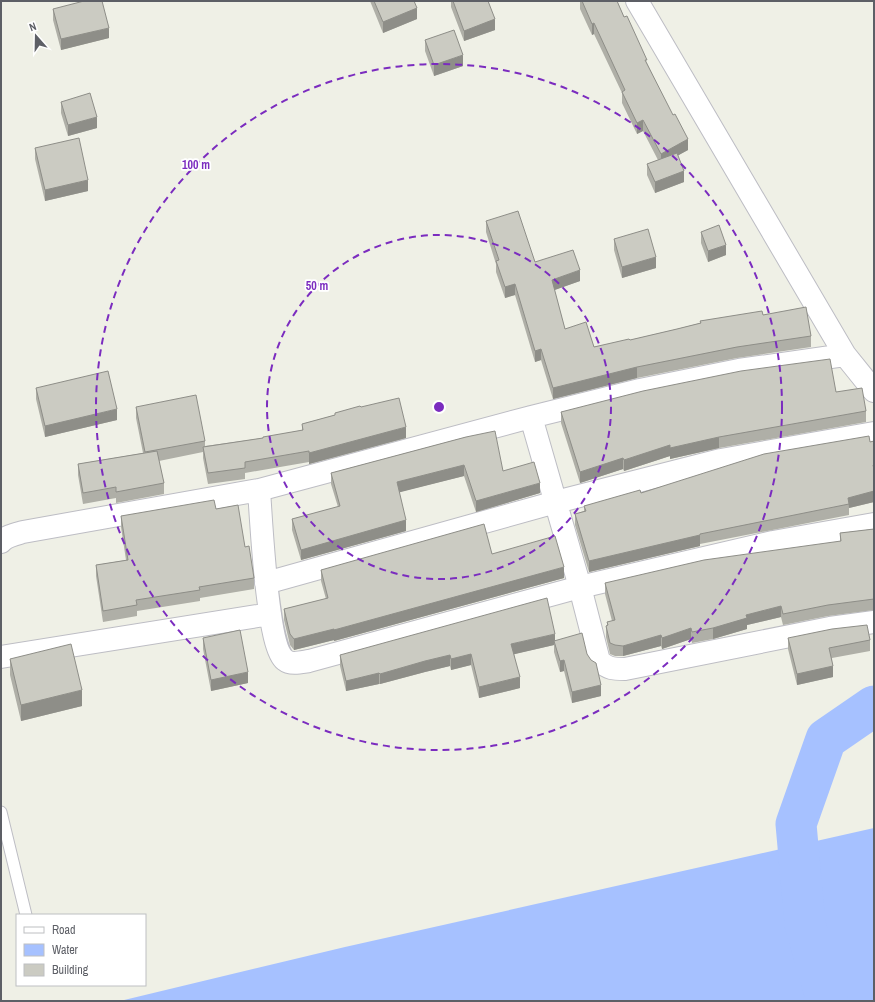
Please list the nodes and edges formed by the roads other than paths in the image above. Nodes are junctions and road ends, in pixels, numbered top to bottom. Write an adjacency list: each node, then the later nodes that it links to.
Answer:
1 (637, 1): 2 (street)
2 (845, 355): 3 (street); 4 (street)
3 (874, 391)
4 (531, 417): 6 (street); 7 (street)
5 (874, 434): 7 (street)
6 (259, 490): 9 (street); 10 (street)
7 (556, 502): 10 (street); 11 (street)
8 (874, 524): 11 (street)
9 (1, 542)
10 (266, 583): 12 (street)
11 (580, 587): 12 (street); 13 (street)
12 (270, 614): 14 (street)
13 (874, 622)
14 (1, 657)
15 (1, 812): 16 (lane)
16 (26, 914)

